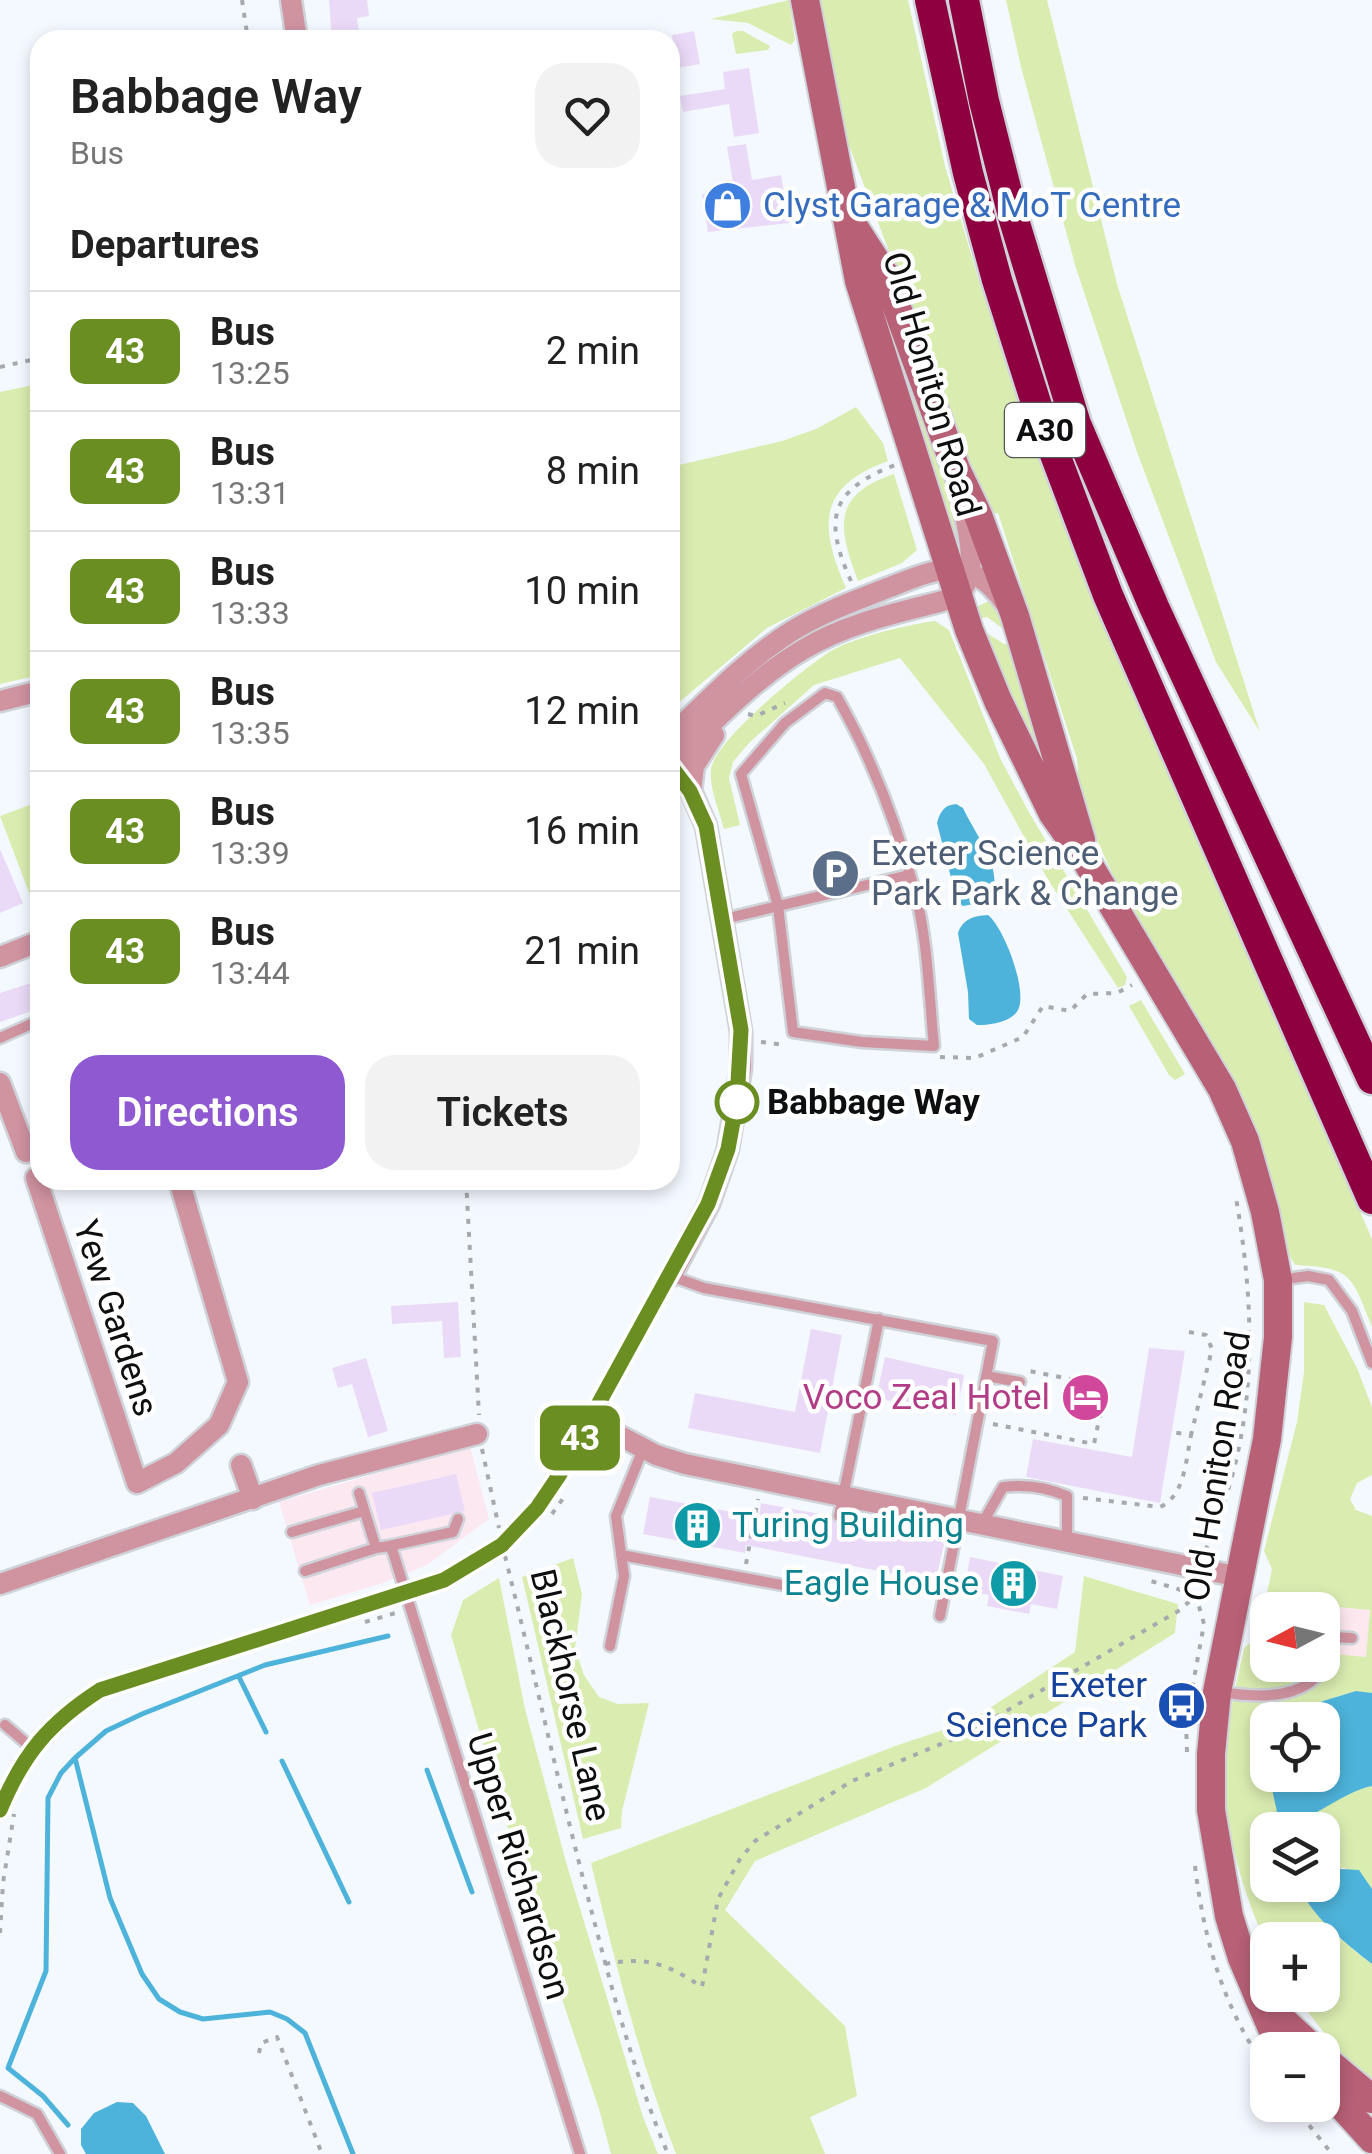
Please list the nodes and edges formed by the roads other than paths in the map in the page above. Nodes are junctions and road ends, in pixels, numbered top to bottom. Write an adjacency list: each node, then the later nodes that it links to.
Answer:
1 (291, 0): 5 (street)
2 (805, 0): 6 (street, Old Honiton Road)
3 (930, 0): 30 (highway, A30)
4 (966, 0): 25 (highway, A30)
5 (295, 30)
6 (850, 221): 7 (street, Old Honiton Road); 8 (street, Old Honiton Road)
7 (956, 469): 8 (street, Old Honiton Road); 9 (street, Old Honiton Road)
8 (958, 579): 9 (street, Old Honiton Road); 10 (street); 13 (street); 17 (street, Old Honiton Road)
9 (1015, 616): 17 (street, Old Honiton Road)
10 (770, 674): 14 (street); 16 (street)
11 (30, 694): 12 (street)
12 (0, 701)
13 (680, 728)
14 (680, 755)
15 (680, 778): 16 (street)
16 (690, 791): 20 (street)
17 (1086, 862): 32 (street, Old Honiton Road)
18 (909, 874): 19 (lane); 19 (lane); 19 (lane)
19 (778, 906): 20 (lane)
20 (724, 919): 31 (street)
21 (30, 944): 22 (street)
22 (0, 957)
23 (30, 1024): 24 (lane)
24 (0, 1038)
25 (1372, 1079)
26 (0, 1084): 27 (street)
27 (26, 1152)
28 (40, 1190): 29 (street, Yew Gardens)
29 (183, 1190)
30 (1372, 1199)
31 (671, 1276): 33 (lane); 37 (lane)
32 (1278, 1280): 34 (lane); 54 (street, Old Honiton Road)
33 (879, 1319): 35 (lane); 43 (lane)
34 (1372, 1362)
35 (986, 1376): 36 (lane); 46 (lane)
36 (1020, 1382)
37 (597, 1424): 39 (street); 57 (lane)
38 (477, 1434): 42 (street)
39 (643, 1448): 43 (street); 52 (lane)
40 (241, 1465): 42 (street)
41 (358, 1493): 44 (lane)
42 (253, 1499): 55 (street)
43 (840, 1506): 46 (street)
44 (364, 1511): 48 (lane); 51 (lane)
45 (458, 1519): 50 (lane)
46 (958, 1520): 47 (street); 58 (lane)
47 (982, 1525): 49 (street); 49 (lane)
48 (292, 1532)
49 (1067, 1542): 54 (street)
50 (389, 1546): 51 (lane); 57 (lane, Upper Richardson)
51 (376, 1548): 53 (lane)
52 (621, 1555): 56 (lane); 60 (lane)
53 (305, 1572)
54 (1240, 1577): 61 (street, Old Honiton Road)
55 (0, 1584)
56 (793, 1587)
57 (406, 1593): 63 (lane); 75 (lane, Upper Richardson)
58 (940, 1616)
59 (1352, 1638): 61 (lane)
60 (610, 1646)
61 (1217, 1692): 65 (street, Old Honiton Road)
62 (5, 1726): 63 (lane)
63 (32, 1748): 64 (lane)
64 (0, 1810)
65 (1280, 2032)
66 (1340, 2072): 68 (street)
67 (0, 2096): 74 (lane)
68 (1372, 2099)
69 (1340, 2105): 72 (lane)
70 (1340, 2110): 73 (street)
71 (1340, 2119): 76 (street)
72 (1372, 2122)
73 (1372, 2138)
74 (60, 2154)
75 (580, 2154)
76 (1362, 2154)

